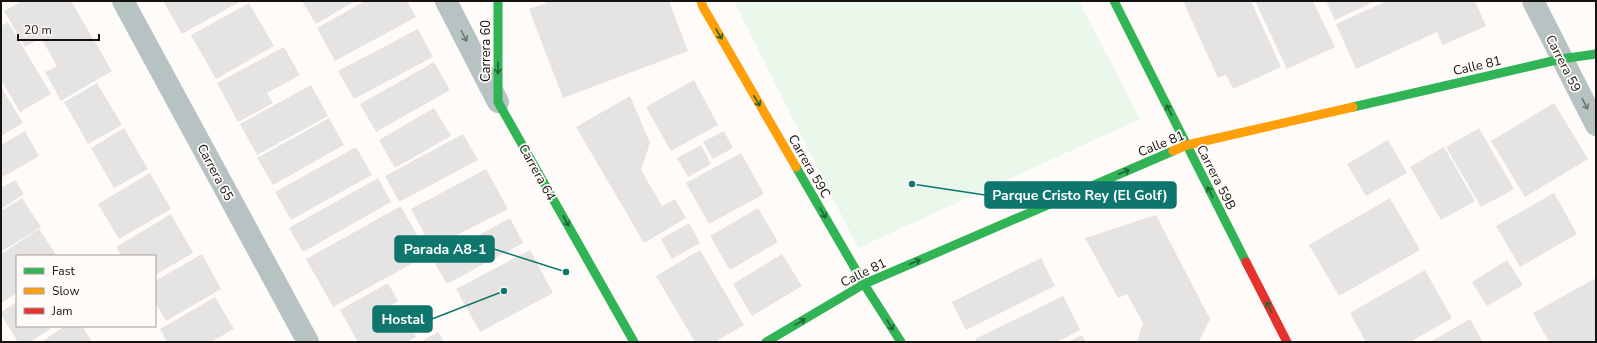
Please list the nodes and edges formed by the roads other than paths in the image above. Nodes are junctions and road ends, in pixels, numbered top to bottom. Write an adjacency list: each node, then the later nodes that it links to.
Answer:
1 (123, 1): 13 (street, Carrera 65)
2 (446, 1): 9 (street, Carrera 64, one-way to 9)
3 (498, 1): 9 (street, Carrera 60, one-way to 9)
4 (701, 1): 12 (street, Carrera 59C, one-way to 12)
5 (1114, 1): 11 (street, Carrera 59B, one-way to 5)
6 (1533, 1): 8 (street, Carrera 59)
7 (1596, 54): 8 (street, Calle 81)
8 (1561, 59): 10 (street, Carrera 59, one-way to 10); 11 (street, Calle 81)
9 (498, 102): 14 (street, Carrera 64, one-way to 14)
10 (1596, 125)
11 (1187, 145): 12 (street, Calle 81, one-way to 11); 17 (street, Carrera 59B, one-way to 11)
12 (864, 284): 15 (street, Calle 81, one-way to 12); 16 (street, Carrera 59C, one-way to 16)
13 (308, 342)
14 (634, 342)
15 (766, 342)
16 (901, 342)
17 (1287, 342)

